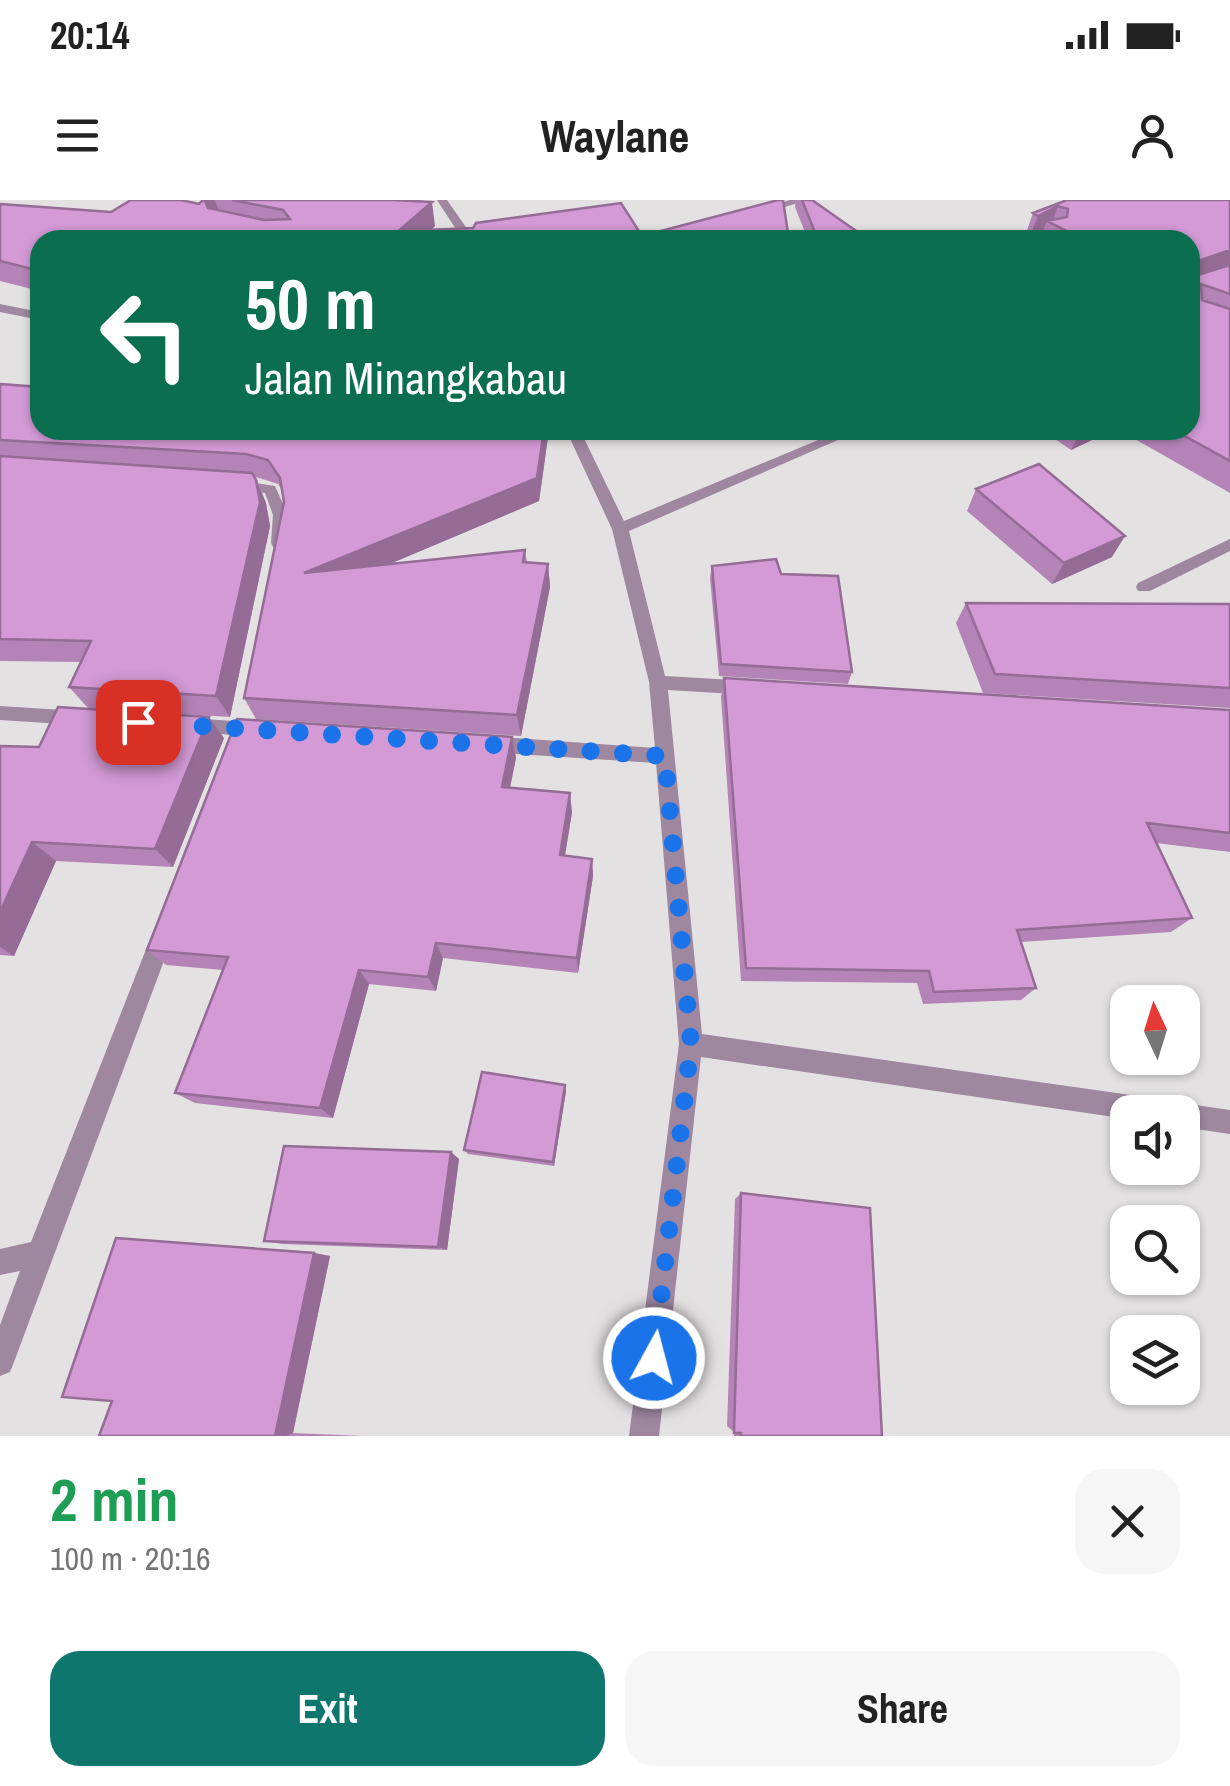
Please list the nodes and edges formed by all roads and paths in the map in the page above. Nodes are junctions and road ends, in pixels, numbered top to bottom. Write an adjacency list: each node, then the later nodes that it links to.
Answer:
1 (442, 200): 4 (street)
2 (802, 200): 3 (street)
3 (747, 215)
4 (462, 230)
5 (0, 308): 6 (street)
6 (30, 314)
7 (578, 440): 10 (street)
8 (830, 440): 10 (street)
9 (216, 484): 12 (street)
10 (620, 529): 14 (street)
11 (1230, 544): 13 (street)
12 (275, 563)
13 (1144, 587)
14 (658, 682): 15 (street); 21 (street)
15 (776, 690)
16 (0, 713): 17 (street)
17 (93, 719)
18 (167, 724): 19 (street)
19 (280, 731)
20 (472, 744): 21 (street)
21 (665, 756): 23 (street)
22 (172, 910): 27 (street)
23 (691, 1044): 24 (street); 30 (street)
24 (1110, 1104)
25 (1200, 1118): 26 (street)
26 (1230, 1122)
27 (40, 1252): 28 (street); 29 (street)
28 (0, 1262)
29 (0, 1362)
30 (644, 1436)

